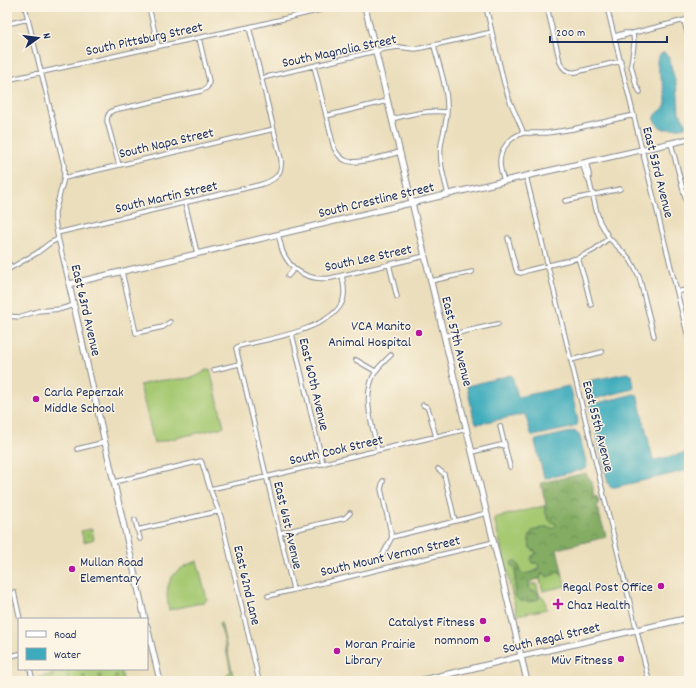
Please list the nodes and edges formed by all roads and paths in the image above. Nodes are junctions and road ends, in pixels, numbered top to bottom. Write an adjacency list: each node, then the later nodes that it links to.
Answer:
1 (25, 7): 8 (street, East 63rd Avenue)
2 (149, 7): 18 (street)
3 (333, 7): 12 (street, South Pittsburg Street)
4 (365, 7): 20 (street, East 57th Avenue)
5 (486, 7): 13 (street)
6 (547, 7): 21 (street)
7 (607, 7): 15 (street, East 53rd Avenue)
8 (28, 19): 11 (street); 23 (street, East 63rd Avenue)
9 (689, 20): 10 (street)
10 (684, 21): 14 (street); 17 (street)
11 (7, 24)
12 (249, 27): 16 (street, South Pittsburg Street); 24 (street)
13 (492, 32): 19 (street, South Magnolia Street); 33 (street)
14 (633, 33): 15 (street); 26 (street)
15 (615, 37): 21 (street, East 53rd Avenue)
16 (199, 38): 18 (street, South Pittsburg Street); 39 (street)
17 (689, 40)
18 (158, 46): 23 (street, South Pittsburg Street)
19 (434, 46): 20 (street, South Magnolia Street); 28 (street)
20 (375, 51): 22 (street, South Magnolia Street); 27 (street, East 57th Avenue)
21 (621, 61): 29 (street, East 53rd Avenue)
22 (314, 66): 24 (street, South Magnolia Street); 30 (street)
23 (42, 72): 25 (street, South Pittsburg Street); 41 (street, East 63rd Avenue)
24 (262, 78): 32 (street)
25 (7, 80)
26 (640, 92)
27 (387, 101): 30 (street); 31 (street, East 57th Avenue)
28 (447, 112): 31 (street); 44 (street)
29 (634, 115): 33 (street); 36 (street, East 53rd Avenue)
30 (326, 116): 37 (street)
31 (392, 119): 37 (street, East 57th Avenue)
32 (274, 129): 39 (street, South Napa Street); 47 (street, South Martin Street)
33 (523, 133): 42 (street)
34 (689, 139): 35 (street, South Crestline Street)
35 (671, 143): 36 (street, South Crestline Street); 49 (street)
36 (642, 150): 38 (street, South Crestline Street); 71 (street, East 53rd Avenue)
37 (400, 152): 48 (street, East 57th Avenue)
38 (584, 162): 40 (street, South Crestline Street); 45 (street)
39 (119, 165): 41 (street, South Napa Street)
40 (526, 176): 42 (street, South Crestline Street); 60 (street, East 55th Avenue)
41 (64, 178): 50 (street, East 63rd Avenue)
42 (504, 181): 44 (street, South Crestline Street)
43 (620, 188): 45 (street)
44 (448, 194): 48 (street, South Crestline Street)
45 (592, 195): 46 (street); 53 (street)
46 (565, 202)
47 (185, 203): 50 (street, South Martin Street); 55 (street)
48 (412, 203): 51 (street, South Crestline Street); 56 (street, East 57th Avenue)
49 (689, 213)
50 (57, 233): 54 (street, East 63rd Avenue)
51 (278, 234): 55 (street, South Crestline Street); 62 (street)
52 (508, 238): 60 (street)
53 (609, 238): 57 (street); 80 (street)
54 (58, 239): 61 (street); 69 (street, East 63rd Avenue)
55 (197, 253): 64 (street, South Crestline Street)
56 (425, 256): 59 (street, South Lee Street); 68 (street, East 57th Avenue)
57 (578, 258): 60 (street); 74 (street)
58 (7, 260): 61 (street)
59 (389, 264): 66 (street, South Lee Street); 72 (street)
60 (548, 265): 85 (street, East 55th Avenue)
61 (11, 267): 63 (street)
62 (294, 269): 66 (street, South Lee Street); 67 (street)
63 (7, 270)
64 (122, 272): 69 (street, South Crestline Street); 76 (street)
65 (472, 272): 68 (street)
66 (342, 275): 78 (street)
67 (288, 276)
68 (431, 281): 79 (street, East 57th Avenue)
69 (69, 284): 73 (street, East 63rd Avenue)
70 (689, 289): 71 (street)
71 (677, 292): 81 (street, East 53rd Avenue)
72 (397, 297)
73 (74, 305): 75 (street); 93 (street, East 63rd Avenue)
74 (591, 305)
75 (7, 316)
76 (170, 322)
77 (498, 324): 79 (street)
78 (292, 334): 86 (street, East 61st Avenue); 98 (street, East 60th Avenue)
79 (444, 336): 91 (street, East 57th Avenue)
80 (654, 336)
81 (689, 341)
82 (602, 352): 85 (street)
83 (391, 355): 88 (street)
84 (356, 360): 88 (street)
85 (571, 360): 123 (street, East 55th Avenue)
86 (239, 364): 87 (street); 101 (street, East 61st Avenue)
87 (214, 370)
88 (375, 371): 96 (street)
89 (423, 405): 92 (street)
90 (500, 426): 94 (street)
91 (467, 429): 92 (street, South Cook Street); 97 (street, East 57th Avenue)
92 (436, 437): 96 (street, South Cook Street)
93 (105, 442): 95 (street); 103 (street, East 63rd Avenue)
94 (505, 444): 97 (street); 99 (street)
95 (77, 449)
96 (378, 450): 98 (street, South Cook Street)
97 (472, 452): 107 (street, East 57th Avenue)
98 (323, 464): 101 (street, South Cook Street)
99 (510, 467)
100 (438, 469): 109 (street)
101 (266, 477): 104 (street, South Cook Street); 111 (street, East 61st Avenue)
102 (383, 481): 112 (street)
103 (114, 482): 104 (street, East 62nd Lane); 120 (street, East 63rd Avenue)
104 (210, 489): 105 (street, East 62nd Lane)
105 (219, 511): 110 (street); 130 (street, East 62nd Lane)
106 (350, 513): 111 (street)
107 (487, 514): 109 (street); 114 (street, East 57th Avenue)
108 (135, 520): 110 (street)
109 (456, 521): 112 (street)
110 (138, 530): 113 (street)
111 (280, 533): 116 (street, East 61st Avenue)
112 (392, 537): 115 (street)
113 (140, 539)
114 (494, 542): 116 (street, South Mount Vernon Street); 125 (street, East 57th Avenue)
115 (382, 556)
116 (293, 589): 118 (street, South Mount Vernon Street)
117 (14, 592): 119 (street)
118 (268, 596)
119 (20, 618)
120 (145, 618)
121 (689, 618): 123 (street, South Regal Street)
122 (148, 630): 129 (street)
123 (637, 630): 125 (street, South Regal Street); 133 (street, East 55th Avenue)
124 (18, 654): 126 (street)
125 (522, 656): 131 (street, South Regal Street); 132 (street, East 57th Avenue)
126 (7, 657)
127 (30, 670): 128 (street)
128 (33, 681)
129 (160, 681)
130 (259, 681)
131 (418, 681)
132 (528, 681)
133 (649, 681)

